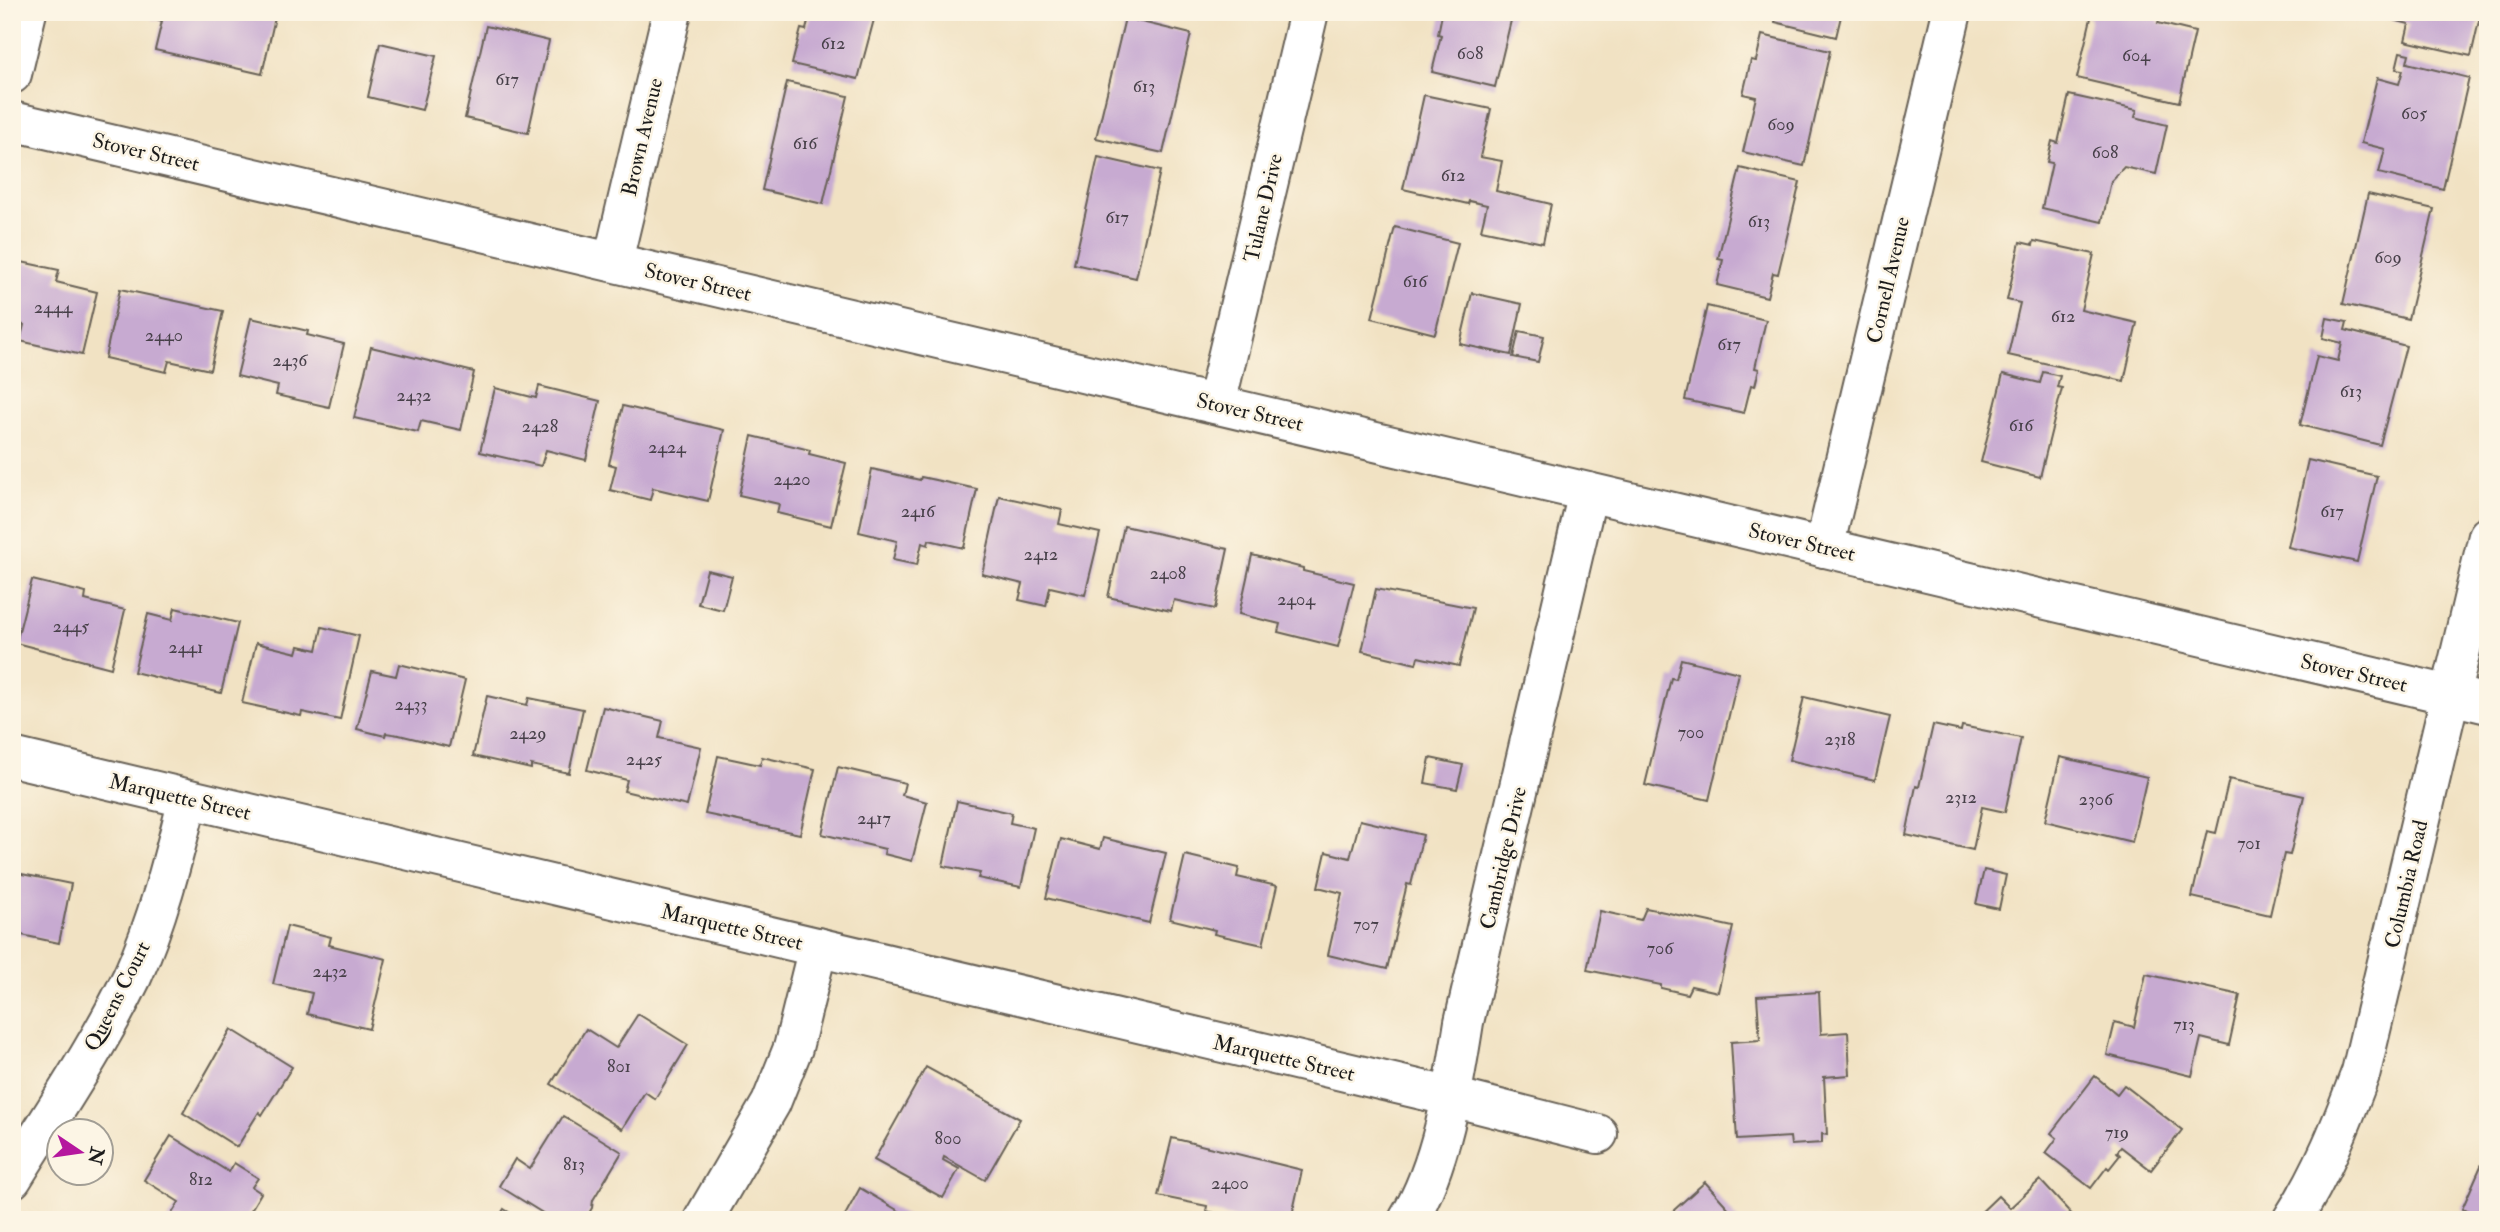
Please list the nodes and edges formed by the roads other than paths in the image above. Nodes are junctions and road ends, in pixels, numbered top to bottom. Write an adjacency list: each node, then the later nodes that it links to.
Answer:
1 (27, 12): 5 (street)
2 (671, 12): 7 (street, Brown Avenue)
3 (1309, 12): 8 (street, Tulane Drive)
4 (1952, 12): 11 (street, Cornell Avenue)
5 (12, 74)
6 (12, 121): 7 (street, Stover Street)
7 (613, 261): 8 (street, Stover Street)
8 (1216, 404): 9 (street, Stover Street)
9 (1588, 492): 11 (street, Stover Street); 17 (street, Cambridge Drive)
10 (2488, 537): 12 (street, Columbia Road)
11 (1824, 548): 12 (street, Stover Street)
12 (2451, 695): 13 (street, Stover Street); 22 (street, Columbia Road)
13 (2488, 704)
14 (12, 757): 15 (street, Marquette Street)
15 (188, 799): 16 (street, Marquette Street); 19 (street, Queens Court)
16 (818, 947): 17 (street, Marquette Street); 20 (street)
17 (1452, 1097): 18 (street, Marquette Street); 21 (street, Cambridge Drive)
18 (1598, 1134)
19 (12, 1179)
20 (703, 1220)
21 (1408, 1220)
22 (2292, 1220)

